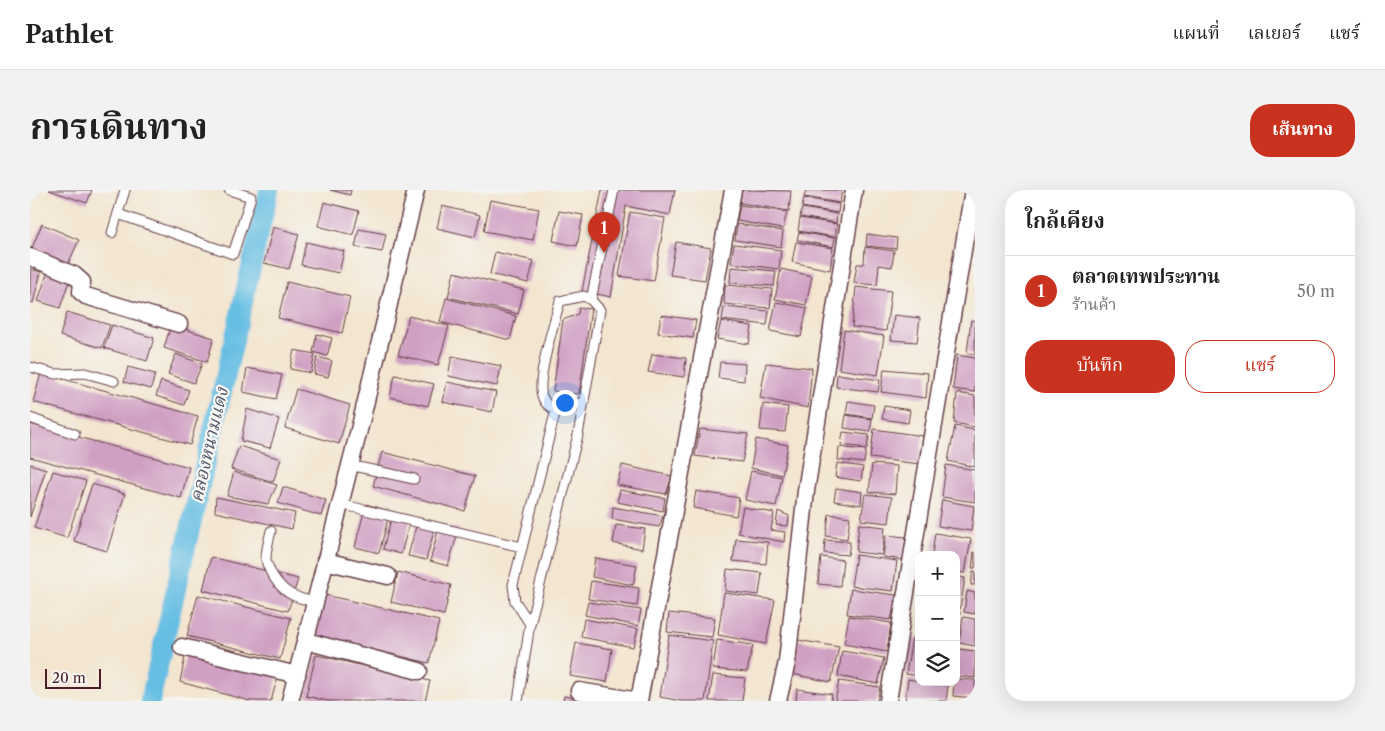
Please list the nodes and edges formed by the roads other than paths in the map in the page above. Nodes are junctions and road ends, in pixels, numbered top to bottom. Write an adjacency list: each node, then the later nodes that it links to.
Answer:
1 (125, 190): 8 (lane)
2 (229, 190): 8 (lane)
3 (416, 190): 19 (street)
4 (614, 190): 11 (lane)
5 (734, 190): 35 (street)
6 (854, 190): 36 (street)
7 (973, 190): 37 (street)
8 (118, 214): 9 (lane)
9 (112, 233)
10 (30, 257): 12 (street)
11 (591, 300): 15 (lane); 16 (lane)
12 (179, 324)
13 (30, 367): 14 (lane)
14 (114, 381)
15 (584, 401): 16 (lane); 27 (lane)
16 (556, 409): 23 (lane)
17 (30, 418): 18 (lane)
18 (75, 434)
19 (349, 465): 20 (lane); 21 (street)
20 (414, 479)
21 (340, 504): 23 (lane); 24 (street)
22 (271, 531): 26 (lane)
23 (522, 547): 27 (lane)
24 (325, 560): 25 (street); 26 (street)
25 (388, 576)
26 (314, 602): 28 (street)
27 (530, 624): 34 (lane)
28 (306, 642): 30 (street); 31 (street)
29 (182, 647): 31 (street)
30 (419, 671)
31 (297, 675): 33 (street)
32 (579, 691): 35 (street)
33 (290, 701)
34 (518, 701)
35 (639, 701)
36 (778, 701)
37 (888, 701)

